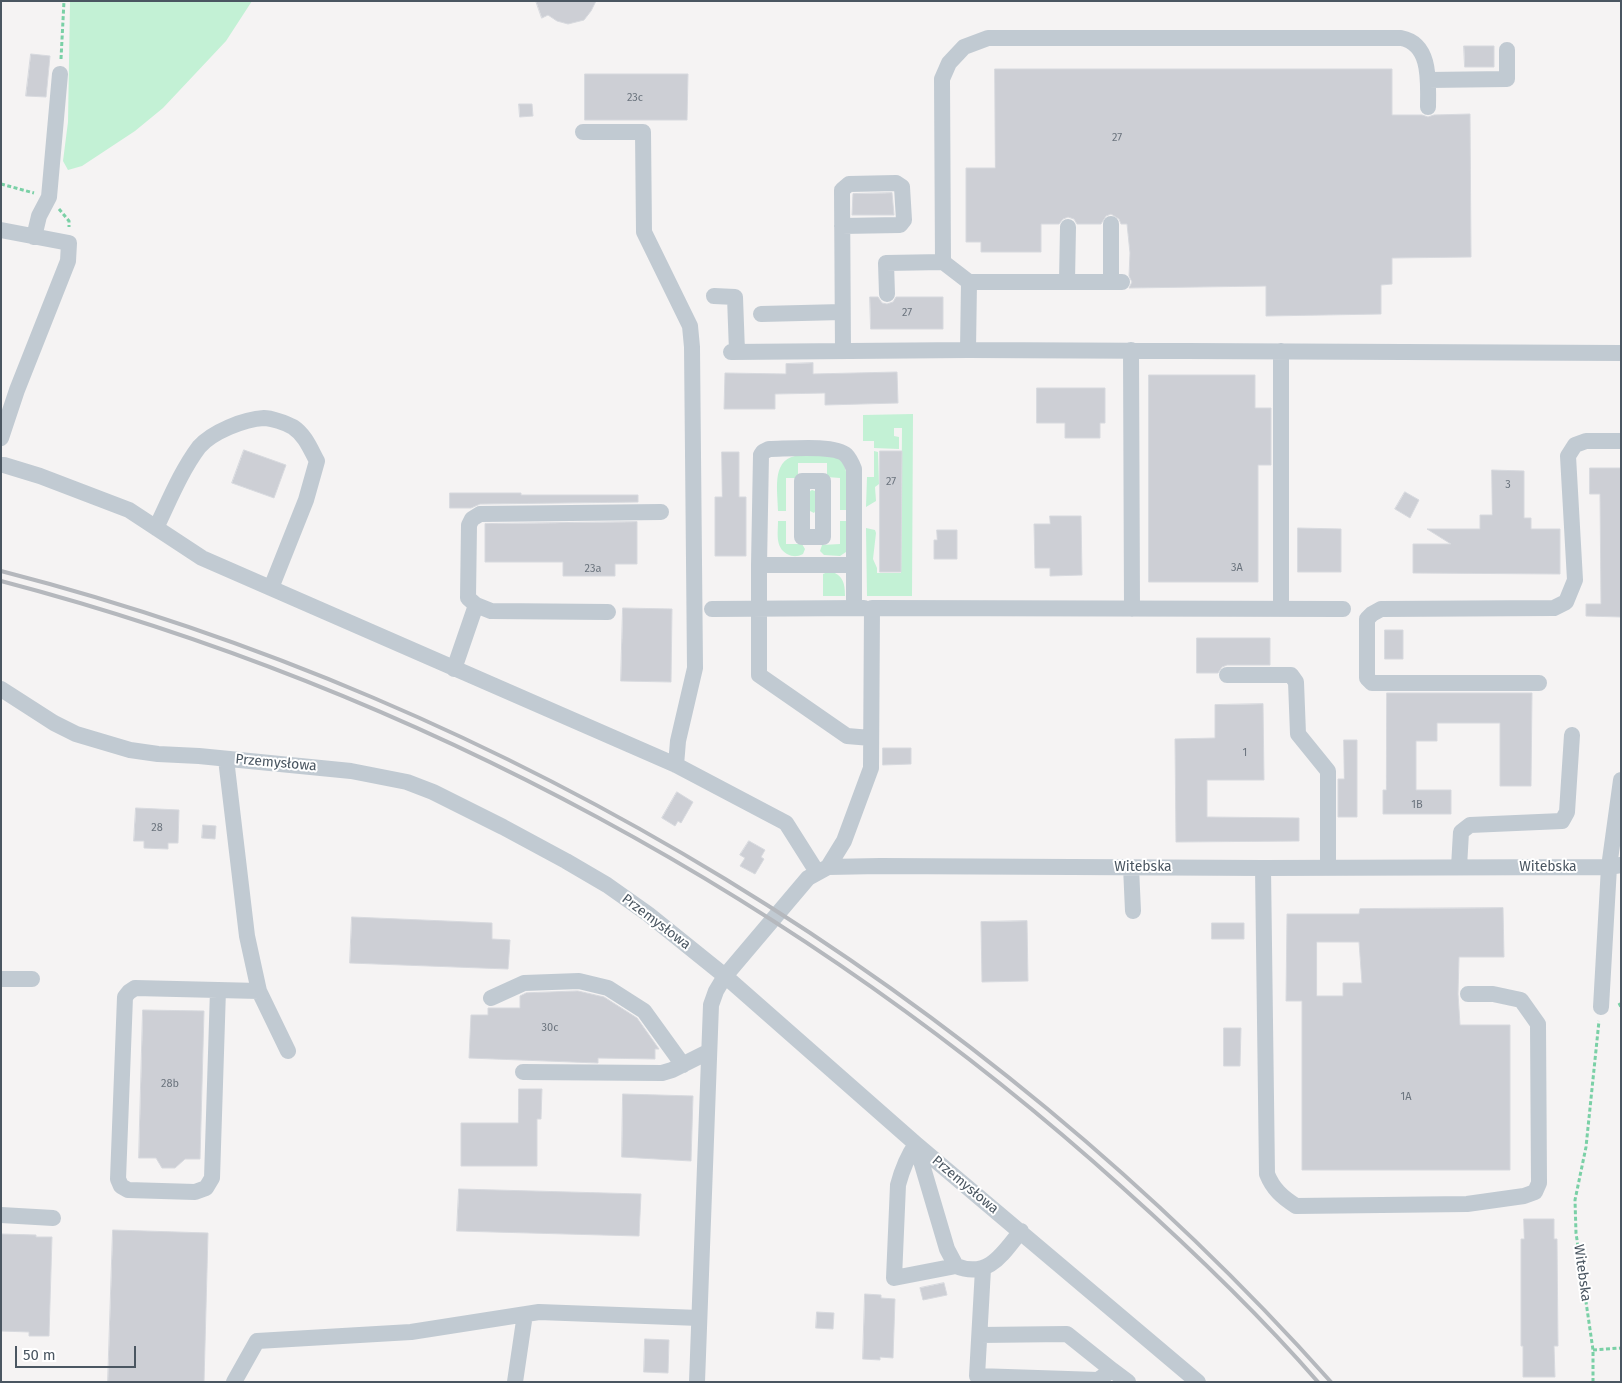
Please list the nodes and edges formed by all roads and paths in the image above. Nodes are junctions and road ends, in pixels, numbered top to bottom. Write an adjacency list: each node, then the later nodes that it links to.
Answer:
1 (64, 1): 3 (path)
2 (1507, 50): 4 (street)
3 (60, 74): 8 (street)
4 (1428, 80): 5 (street); 15 (street)
5 (1428, 107)
6 (583, 132): 54 (street)
7 (1, 184): 8 (path)
8 (49, 197): 13 (street); 14 (path)
9 (1111, 224): 16 (street)
10 (842, 226): 20 (street)
11 (1068, 227): 16 (street)
12 (1, 230): 13 (street)
13 (34, 237): 14 (street)
14 (69, 243): 27 (street)
15 (944, 262): 17 (street); 18 (street)
16 (1067, 281): 17 (street)
17 (969, 282): 23 (street)
18 (887, 294)
19 (714, 296): 22 (street)
20 (842, 312): 21 (street); 22 (street)
21 (761, 314)
22 (842, 350): 23 (street)
23 (968, 350): 24 (street)
24 (1130, 350): 25 (street); 43 (street)
25 (1281, 351): 26 (street); 44 (street)
26 (1621, 353)
27 (1, 438)
28 (1621, 441): 49 (street)
29 (1, 448): 30 (street)
30 (3, 465): 32 (street)
31 (662, 512): 38 (street)
32 (156, 528): 37 (street); 37 (street)
33 (812, 537): 35 (street)
34 (759, 565): 35 (street); 36 (street); 42 (street)
35 (813, 565): 36 (street)
36 (854, 565): 39 (street)
37 (271, 588): 47 (street)
38 (476, 605): 46 (street); 47 (street)
39 (854, 608): 40 (street); 42 (street)
40 (872, 608): 43 (street); 52 (street)
41 (712, 609): 42 (street)
42 (759, 609): 52 (street)
43 (1132, 609): 44 (street)
44 (1281, 609): 45 (street)
45 (1343, 610)
46 (608, 612)
47 (454, 668): 54 (street)
48 (1227, 675): 60 (street)
49 (1539, 683)
50 (1, 689): 53 (street, Przemysłowa)
51 (1572, 735): 58 (street)
52 (872, 738): 61 (street)
53 (226, 759): 63 (street, Przemysłowa); 67 (street)
54 (676, 765): 61 (street)
55 (1621, 780): 56 (street)
56 (1615, 866): 58 (street, Witebska); 70 (street)
57 (1131, 867): 59 (street, Witebska); 61 (street, Witebska); 62 (street)
58 (1459, 867): 60 (street, Witebska)
59 (1263, 868): 60 (street, Witebska); 68 (street)
60 (1328, 868)
61 (822, 870): 63 (street)
62 (1133, 911)
63 (725, 976): 72 (street); 75 (street, Przemysłowa)
64 (1, 978): 65 (street)
65 (32, 980)
66 (218, 990): 66 (street); 67 (street)
67 (259, 991): 71 (street)
68 (1468, 994)
69 (491, 998): 73 (street)
70 (1601, 1007): 85 (path, Witebska)
71 (288, 1052)
72 (708, 1052): 73 (street); 82 (street)
73 (683, 1065): 74 (street)
74 (523, 1072)
75 (916, 1144): 78 (street, Przemysłowa); 79 (street); 79 (street)
76 (1, 1215): 77 (street)
77 (52, 1218)
78 (1021, 1231): 80 (street); 92 (street, Przemysłowa)
79 (956, 1266): 80 (street)
80 (983, 1269): 83 (street)
81 (525, 1314): 82 (street); 88 (street); 89 (street)
82 (700, 1318): 90 (street)
83 (980, 1335): 86 (street); 87 (street)
84 (1621, 1348): 85 (path)
85 (1593, 1350): 93 (path, Witebska)
86 (1112, 1370): 87 (street); 91 (street)
87 (977, 1379)
88 (234, 1382)
89 (515, 1382)
90 (697, 1382)
91 (1128, 1382)
92 (1198, 1382)
93 (1593, 1382)

